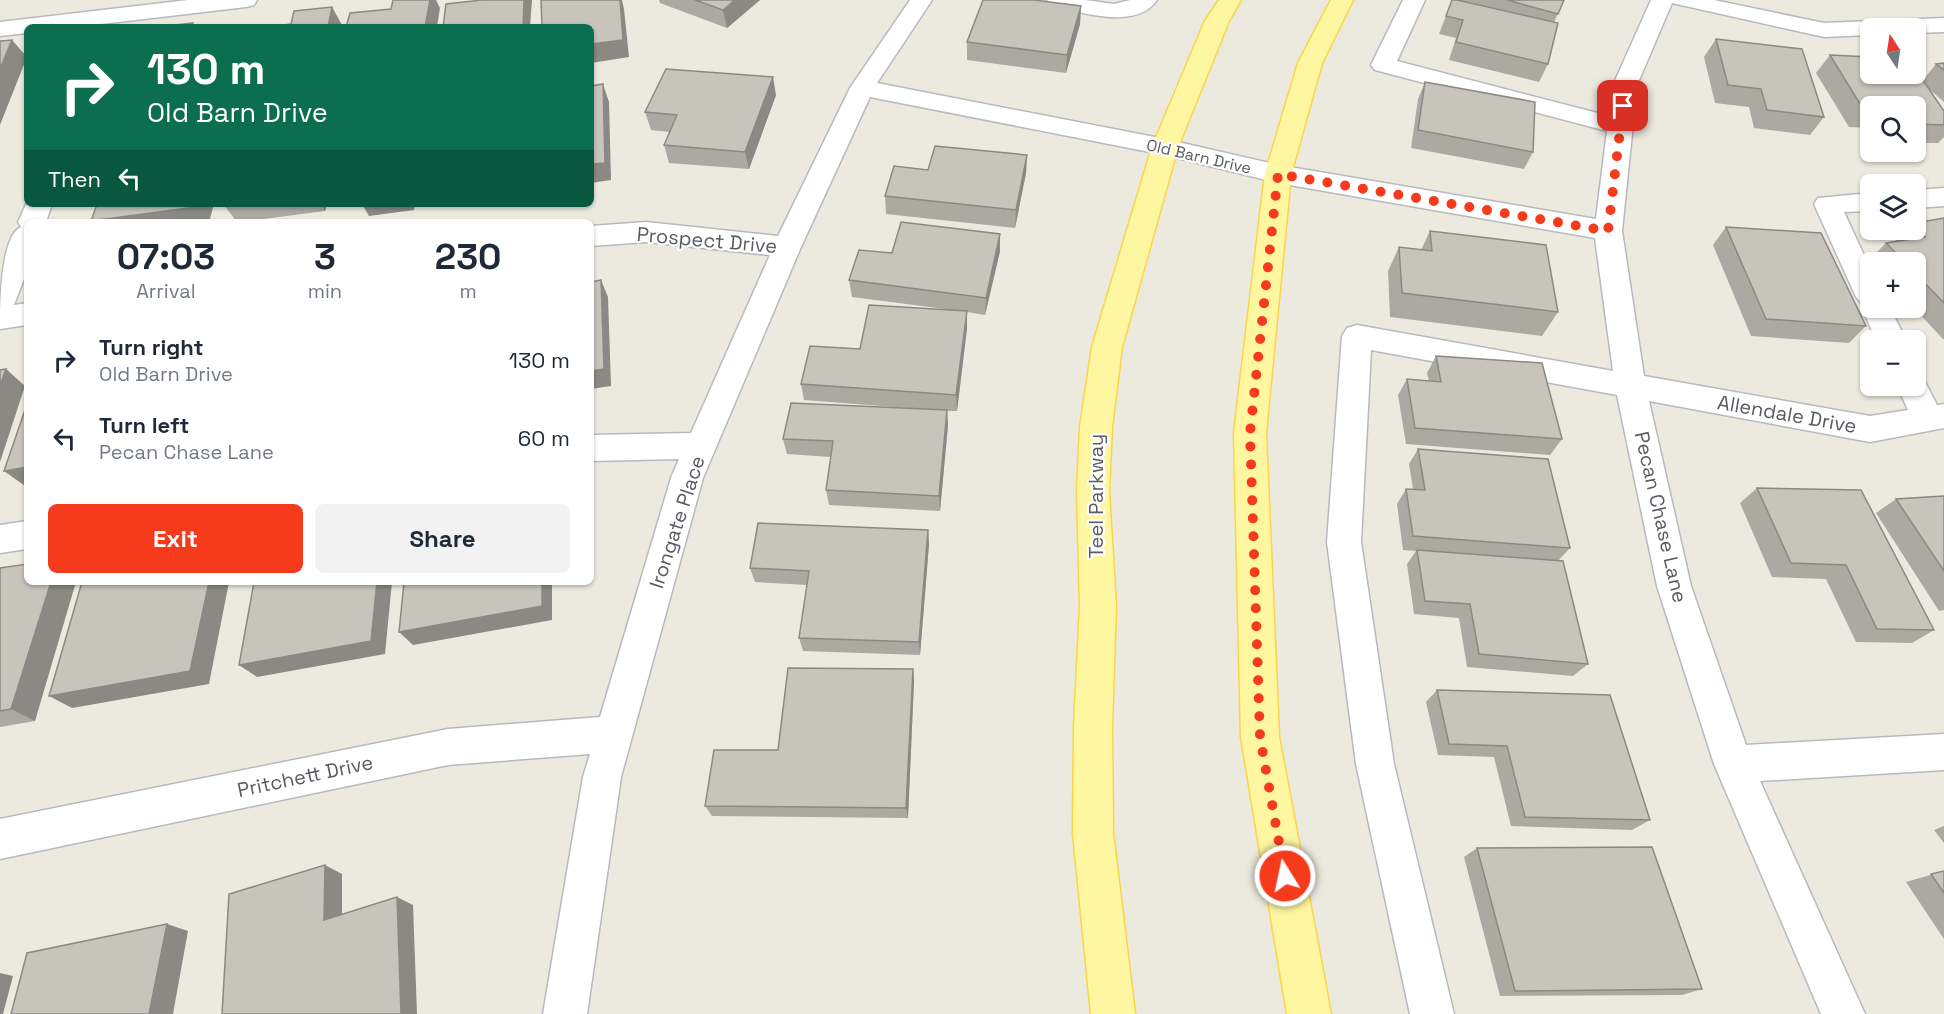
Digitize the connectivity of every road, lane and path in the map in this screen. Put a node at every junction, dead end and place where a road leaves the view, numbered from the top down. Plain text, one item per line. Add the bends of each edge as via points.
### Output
1 (246, 0) edge
2 (921, 0) edge
3 (1058, 0) edge
4 (1146, 0) edge
5 (1230, 0) edge
6 (1342, 0) edge
7 (1414, 0) edge
8 (1662, 0) edge
9 (1681, 0) edge
10 (113, 21) edge
11 (71, 24) edge
12 (1944, 25) edge
13 (24, 27) edge
14 (0, 29) edge
15 (862, 88) junction
16 (1621, 128) junction
17 (1165, 147) junction
18 (1278, 174) junction
19 (1944, 197) edge
20 (1926, 198) edge
21 (1860, 202) edge
22 (1608, 231) junction
23 (594, 236) edge
24 (24, 243) edge
25 (787, 247) junction
26 (1860, 275) edge
27 (0, 304) edge
28 (24, 314) edge
29 (0, 318) edge
30 (1630, 386) junction
31 (1920, 396) edge
32 (1936, 417) edge
33 (701, 446) junction
34 (594, 448) edge
35 (24, 535) edge
36 (0, 539) edge
37 (614, 734) junction
38 (1944, 752) edge
39 (1733, 764) junction
40 (0, 839) edge
41 (565, 1014) edge
42 (1113, 1014) edge
43 (1309, 1014) edge
44 (1431, 1014) edge
45 (1843, 1014) edge

1 - 10 street
2 - 15 street, Irongate Place
3 - 4 street via 1109,11 1134,9
5 - 17 main road, Teel Parkway via 1217,21
6 - 18 main road via 1310,63
7 - 16 street via 1383,65
8 - 16 street, Pecan Chase Lane via 1625,85
9 - 12 street via 1824,30
10 - 11 street
13 - 14 street
15 - 17 street, Old Barn Drive
15 - 25 street, Irongate Place
16 - 22 street, Pecan Chase Lane
17 - 18 street, Old Barn Drive
17 - 42 main road, Teel Parkway via 1107,347 1096,427 1094,833
18 - 22 street, Old Barn Drive
18 - 43 main road via 1250,433 1260,737
19 - 20 street
21 - 26 street via 1827,204
22 - 30 street, Pecan Chase Lane
23 - 25 street, Prospect Drive via 646,232
24 - 27 street
25 - 33 street, Irongate Place
28 - 29 street
30 - 32 street, Allendale Drive via 1870,429
30 - 39 street, Pecan Chase Lane via 1674,586
30 - 44 street, Allendale Drive via 1357,336 1344,542 1375,764
31 - 32 street
33 - 34 street
33 - 37 street, Irongate Place via 687,478
35 - 36 street
37 - 40 street, Pritchett Drive via 448,747
37 - 41 street, Irongate Place via 602,777
38 - 39 street
39 - 45 street, Pecan Chase Lane

